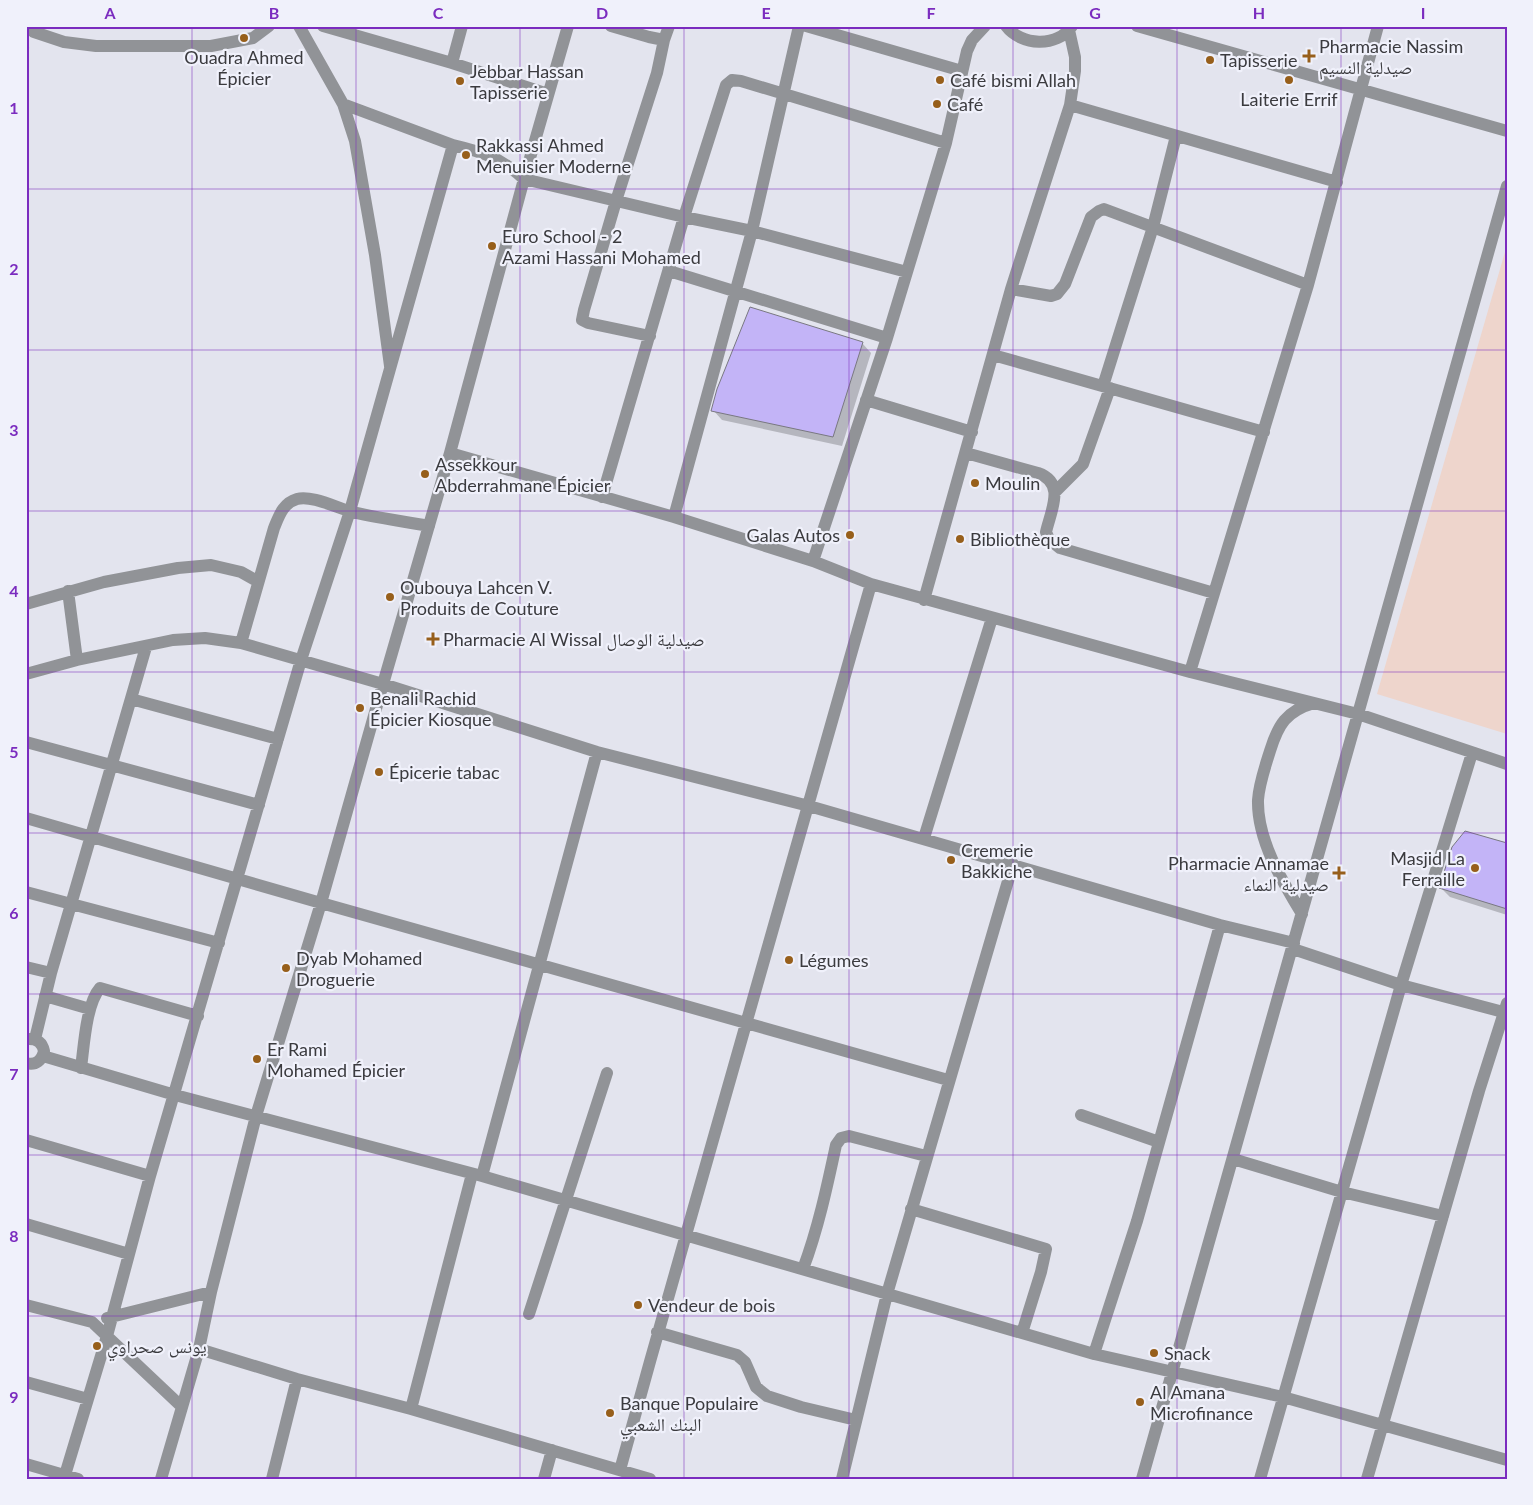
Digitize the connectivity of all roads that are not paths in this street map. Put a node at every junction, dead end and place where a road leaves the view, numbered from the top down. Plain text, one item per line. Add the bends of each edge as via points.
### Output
1 (36, 26) edge
2 (269, 26) edge
3 (299, 26) edge
4 (323, 26) edge
5 (462, 26) edge
6 (568, 26) edge
7 (611, 26) edge
8 (669, 26) edge
9 (799, 26) edge
10 (806, 26) edge
11 (985, 26) edge
12 (1006, 26) edge
13 (1137, 26) edge
14 (1378, 26) edge
15 (1071, 28) edge
16 (664, 40) junction
17 (452, 63) junction
18 (962, 71) junction
19 (1361, 90) junction
20 (548, 94) junction
21 (783, 94) junction
22 (343, 104) junction
23 (1070, 106) junction
24 (1507, 131) edge
25 (1176, 136) junction
26 (946, 143) junction
27 (453, 145) junction
28 (524, 179) junction
29 (1337, 182) junction
30 (1507, 186) edge
31 (616, 201) junction
32 (684, 218) junction
33 (1502, 224) edge
34 (1152, 228) junction
35 (752, 231) junction
36 (669, 271) junction
37 (907, 272) junction
38 (1308, 285) junction
39 (1011, 289) junction
40 (736, 293) junction
41 (650, 336) junction
42 (887, 338) junction
43 (993, 355) junction
44 (390, 371) junction
45 (1106, 387) junction
46 (866, 400) junction
47 (972, 432) junction
48 (1264, 432) junction
49 (450, 453) junction
50 (966, 453) junction
51 (1055, 492) junction
52 (602, 497) junction
53 (350, 511) junction
54 (674, 517) junction
55 (429, 526) junction
56 (813, 561) junction
57 (257, 581) junction
58 (871, 584) junction
59 (68, 591) junction
60 (1214, 593) junction
61 (924, 600) junction
62 (26, 604) edge
63 (992, 618) junction
64 (241, 643) junction
65 (146, 647) junction
66 (77, 660) junction
67 (301, 660) junction
68 (1190, 672) junction
69 (26, 674) edge
70 (383, 684) junction
71 (131, 699) junction
72 (1314, 703) junction
73 (1358, 714) junction
74 (278, 739) junction
75 (26, 742) edge
76 (598, 752) junction
77 (1472, 753) junction
78 (111, 764) junction
79 (1507, 764) edge
80 (259, 805) junction
81 (810, 806) junction
82 (26, 818) edge
83 (90, 836) junction
84 (924, 838) junction
85 (1014, 864) junction
86 (238, 878) junction
87 (26, 892) edge
88 (321, 903) junction
89 (72, 904) junction
90 (1302, 914) junction
91 (1220, 924) junction
92 (219, 943) junction
93 (1293, 946) junction
94 (540, 964) junction
95 (26, 967) edge
96 (51, 973) junction
97 (1401, 985) junction
98 (45, 996) junction
99 (90, 1009) junction
100 (1506, 1010) edge
101 (198, 1016) junction
102 (747, 1024) junction
103 (30, 1040) edge
104 (43, 1056) junction
105 (26, 1063) edge
106 (80, 1068) junction
107 (607, 1073) dead end
108 (948, 1080) junction
109 (175, 1095) junction
110 (1081, 1115) dead end
111 (256, 1116) junction
112 (26, 1140) edge
113 (1159, 1142) junction
114 (926, 1156) junction
115 (1233, 1159) junction
116 (477, 1175) junction
117 (150, 1176) junction
118 (1342, 1192) junction
119 (566, 1201) junction
120 (911, 1209) junction
121 (1443, 1216) junction
122 (26, 1224) edge
123 (684, 1235) junction
124 (128, 1254) junction
125 (803, 1269) junction
126 (211, 1292) junction
127 (886, 1294) junction
128 (26, 1305) edge
129 (529, 1314) dead end
130 (112, 1316) junction
131 (92, 1322) junction
132 (657, 1332) junction
133 (1022, 1333) junction
134 (107, 1336) junction
135 (199, 1348) junction
136 (1094, 1354) junction
137 (1172, 1371) junction
138 (297, 1379) junction
139 (26, 1382) edge
140 (1283, 1397) junction
141 (88, 1399) junction
142 (182, 1407) junction
143 (411, 1409) junction
144 (856, 1420) junction
145 (1382, 1424) junction
146 (552, 1450) junction
147 (1507, 1460) edge
148 (26, 1464) edge
149 (620, 1470) junction
150 (64, 1475) junction
151 (78, 1479) edge
152 (161, 1479) edge
153 (272, 1479) edge
154 (544, 1479) edge
155 (650, 1479) edge
156 (842, 1479) edge
157 (1142, 1479) edge
158 (1260, 1479) edge
159 (1367, 1479) edge

1 - 2 street via 34,32 64,42 126,47 211,46 253,38
3 - 22 street
4 - 17 street
5 - 17 street
6 - 20 street
7 - 16 street
8 - 16 street
9 - 21 street
10 - 18 street
11 - 18 street via 972,40
12 - 15 street via 1021,39 1038,42 1055,40
13 - 19 street
14 - 19 street
15 - 23 street via 1075,71
16 - 31 street via 657,73
17 - 20 street
18 - 26 street
19 - 24 street
19 - 29 street
20 - 28 street
21 - 26 street
21 - 32 street via 735,80 726,85
21 - 35 street
22 - 27 street
22 - 44 street via 355,141 364,188
23 - 25 street
23 - 39 street
25 - 29 street
25 - 34 street
26 - 37 street
27 - 28 street via 490,155
27 - 44 street
28 - 31 street
28 - 49 street
29 - 38 street
30 - 33 street
31 - 32 street
31 - 41 street via 582,320
32 - 35 street
32 - 36 street
33 - 73 street
34 - 38 street
34 - 39 street via 1099,210 1091,217 1060,290 1051,296
34 - 45 street
35 - 37 street
35 - 40 street
36 - 40 street
36 - 41 street
37 - 42 street
38 - 48 street
39 - 43 street
40 - 42 street
40 - 54 street
41 - 52 street
42 - 46 street
43 - 45 street
43 - 47 street
44 - 53 street
45 - 48 street
45 - 51 street via 1083,464
46 - 47 street
46 - 56 street
47 - 50 street
48 - 60 street
49 - 52 street
49 - 55 street
50 - 51 street via 1046,476 1052,481
50 - 61 street
51 - 60 street via 1046,532 1060,548
52 - 54 street
53 - 55 street
53 - 57 street via 299,498 289,502 274,528
53 - 67 street
54 - 56 street
55 - 70 street
56 - 58 street
57 - 59 street via 241,572 211,565 178,568
57 - 64 street
58 - 61 street
58 - 81 street
59 - 62 street
59 - 66 street
60 - 68 street
61 - 63 street
63 - 68 street
63 - 84 street
64 - 65 street via 205,638 173,640
64 - 67 street
65 - 66 street
65 - 71 street
66 - 69 street
67 - 70 street
67 - 74 street
68 - 72 street
70 - 76 street
70 - 88 street
71 - 74 street
71 - 78 street
72 - 73 street
72 - 90 street via 1293,711 1280,726 1258,798 1262,827 1275,867
73 - 77 street
73 - 90 street
74 - 80 street
75 - 78 street
76 - 81 street
76 - 94 street
77 - 79 street
77 - 97 street
78 - 80 street
78 - 83 street
80 - 86 street
81 - 84 street
81 - 102 street
82 - 83 street
83 - 86 street
83 - 89 street
84 - 85 street
85 - 91 street
85 - 108 street
86 - 88 street
86 - 92 street
87 - 89 street
88 - 94 street
88 - 111 street
89 - 92 street
89 - 96 street
90 - 93 street
91 - 93 street
91 - 113 street
92 - 101 street
93 - 97 street
93 - 115 street
94 - 102 street
94 - 116 street
95 - 96 street
96 - 98 street
97 - 100 street
97 - 118 street
98 - 99 street
98 - 103 street
99 - 101 street via 100,988
99 - 106 street
100 - 121 street
101 - 109 street
102 - 108 street
102 - 123 street
103 - 104 street via 42,1046
104 - 105 street via 35,1064
104 - 106 street
106 - 109 street
107 - 119 street
108 - 114 street
109 - 111 street
109 - 117 street
110 - 113 street
111 - 116 street
111 - 126 street
112 - 117 street
113 - 136 street
114 - 120 street
114 - 125 street via 849,1136 841,1138 836,1145
115 - 118 street
115 - 137 street
116 - 119 street
116 - 143 street
117 - 124 street
118 - 121 street
118 - 140 street
119 - 123 street
119 - 129 street
120 - 127 street
120 - 133 street via 1046,1249
121 - 145 street
122 - 124 street
123 - 125 street
123 - 132 street
124 - 130 street
125 - 127 street
126 - 130 street
126 - 135 street
127 - 133 street
127 - 144 street
128 - 131 street
130 - 131 street
130 - 134 street
131 - 134 street
132 - 144 street via 737,1355 745,1362 756,1387 766,1396 801,1408
132 - 149 street
133 - 136 street
134 - 141 street
134 - 142 street
135 - 138 street
135 - 142 street
136 - 137 street
137 - 140 street
137 - 157 street
138 - 143 street
138 - 153 street
139 - 141 street
140 - 145 street
140 - 158 street
141 - 150 street
142 - 152 street
143 - 146 street
144 - 156 street
145 - 147 street
145 - 159 street
146 - 149 street
146 - 154 street
148 - 150 street
149 - 155 street
150 - 151 street

